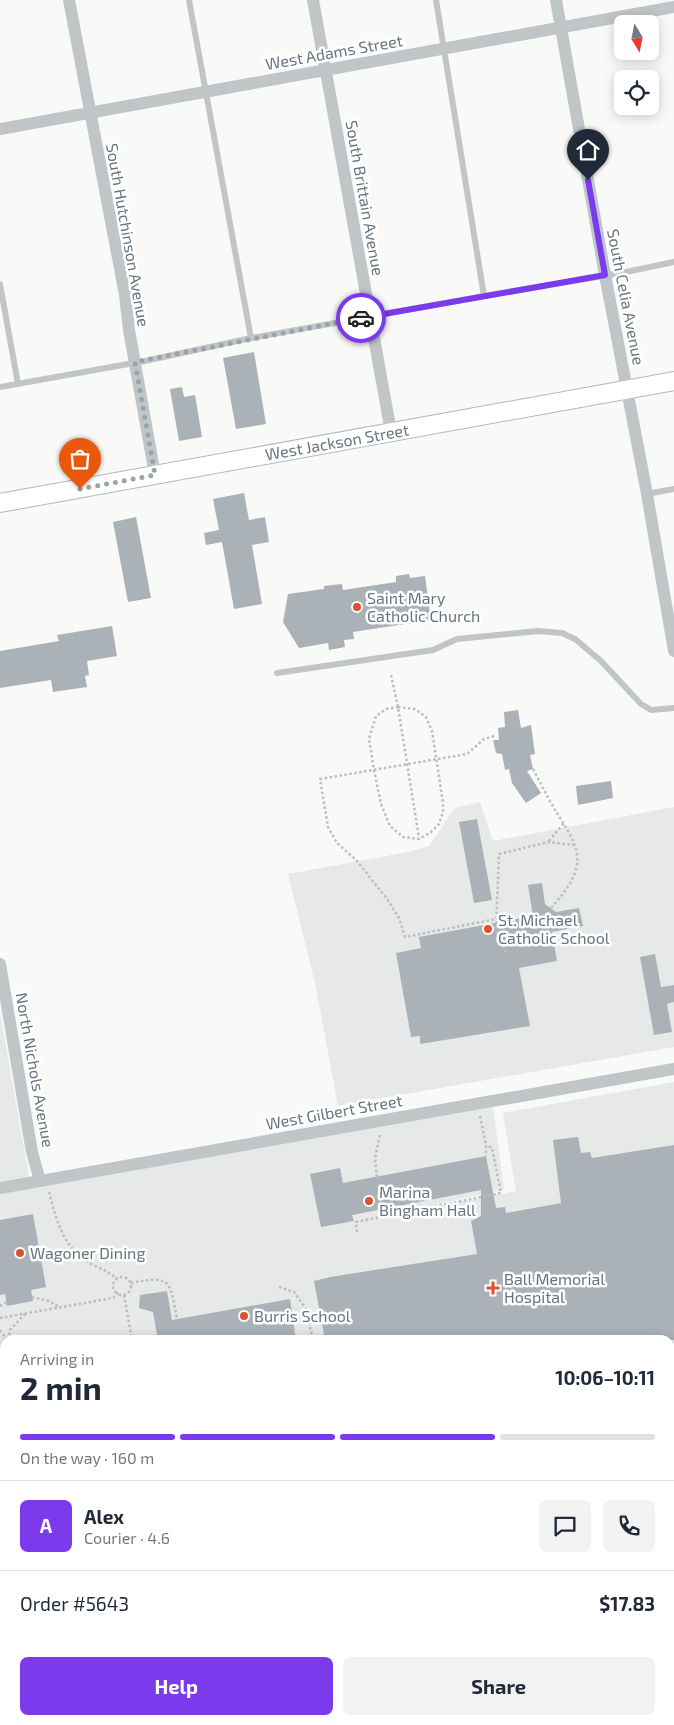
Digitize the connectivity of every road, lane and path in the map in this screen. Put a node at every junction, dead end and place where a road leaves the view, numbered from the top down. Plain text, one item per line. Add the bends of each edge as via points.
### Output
1 (69, 0) edge
2 (189, 0) edge
3 (313, 0) edge
4 (436, 0) edge
5 (556, 0) edge
6 (674, 7) edge
7 (561, 27) junction
8 (444, 48) junction
9 (325, 70) junction
10 (205, 92) junction
11 (89, 113) junction
12 (0, 129) edge
13 (674, 262) edge
14 (605, 275) junction
15 (0, 284) edge
16 (484, 296) junction
17 (370, 317) junction
18 (252, 338) junction
19 (135, 362) junction
20 (674, 381) edge
21 (18, 384) junction
22 (0, 387) edge
23 (627, 389) junction
24 (391, 432) junction
25 (155, 475) junction
26 (674, 488) edge
27 (647, 494) junction
28 (0, 503) edge
29 (670, 599) edge
30 (674, 651) edge
31 (277, 673) dead end
32 (390, 675) dead end
33 (398, 707) junction
34 (674, 708) edge
35 (494, 736) dead end
36 (436, 759) junction
37 (406, 764) junction
38 (374, 770) junction
39 (533, 770) dead end
40 (564, 823) junction
41 (420, 839) junction
42 (548, 842) junction
43 (574, 845) junction
44 (551, 908) dead end
45 (496, 919) junction
46 (506, 952) dead end
47 (0, 964) edge
48 (674, 1069) edge
49 (480, 1115) dead end
50 (380, 1132) dead end
51 (486, 1145) junction
52 (486, 1156) dead end
53 (377, 1177) dead end
54 (40, 1181) junction
55 (0, 1188) edge
56 (357, 1232) dead end
57 (117, 1279) junction
58 (131, 1283) junction
59 (278, 1287) dead end
60 (118, 1293) junction
61 (124, 1294) junction
62 (32, 1297) dead end
63 (6, 1302) dead end
64 (0, 1306) edge
65 (60, 1308) junction
66 (26, 1314) junction
67 (0, 1318) edge
68 (177, 1319) dead end
69 (8, 1335) edge
70 (131, 1335) edge
71 (312, 1335) edge

1 - 11 street, South Hutchinson Avenue
2 - 10 lane
3 - 9 street, South Brittain Avenue
4 - 8 lane
5 - 7 street, South Celia Avenue
6 - 7 street, West Adams Street
7 - 8 street, West Adams Street
7 - 14 street, South Celia Avenue
8 - 9 street, West Adams Street
8 - 16 lane
9 - 10 street, West Adams Street
9 - 17 street, South Brittain Avenue
10 - 11 street, West Adams Street
10 - 18 lane
11 - 12 street, West Adams Street
11 - 19 street, South Hutchinson Avenue
13 - 14 lane
14 - 16 lane
14 - 23 street, South Celia Avenue
15 - 21 lane
16 - 17 lane
17 - 18 lane
17 - 24 street, South Brittain Avenue
18 - 19 lane
19 - 21 lane
19 - 25 street, South Hutchinson Avenue
20 - 23 main road, West Jackson Street
21 - 22 lane
23 - 24 main road, West Jackson Street
23 - 27 street, South Celia Avenue
24 - 25 main road, West Jackson Street
25 - 28 main road, West Jackson Street
26 - 27 lane
27 - 29 street, South Celia Avenue
29 - 30 street, South Celia Avenue
31 - 34 lane via 433,650 457,639 538,631 562,633 575,639 601,661 641,704 650,710
32 - 33 path
33 - 36 path via 415,709 426,718 432,731
33 - 37 path
33 - 38 path via 376,716 369,740
35 - 36 path via 484,739 467,754
36 - 37 path
36 - 41 path via 443,812 439,824
37 - 38 path
37 - 41 path
38 - 41 path via 381,804 390,826 404,837
38 - 45 path via 320,779 328,826 337,843 358,861 387,899 399,918 405,937
39 - 40 path
40 - 42 path
40 - 43 path
42 - 43 path
42 - 45 path via 499,854
43 - 44 path via 577,863 571,882
45 - 46 path via 496,929
47 - 54 street, North Nichols Avenue via 32,1152
48 - 54 street, West Gilbert Street
49 - 51 path
50 - 53 path via 375,1159
51 - 52 path
51 - 56 path via 492,1148 501,1193 356,1222
54 - 55 street, West Gilbert Street
54 - 57 path via 50,1193 60,1229 71,1247 84,1260
57 - 58 path via 125,1277
57 - 60 path via 114,1286
58 - 61 path via 129,1291
58 - 68 path via 166,1282 171,1287
59 - 71 path via 294,1292 306,1309
60 - 61 path
60 - 65 path via 112,1298
61 - 70 path
62 - 65 path via 50,1301
63 - 64 path
65 - 66 path
66 - 67 path
66 - 69 path

